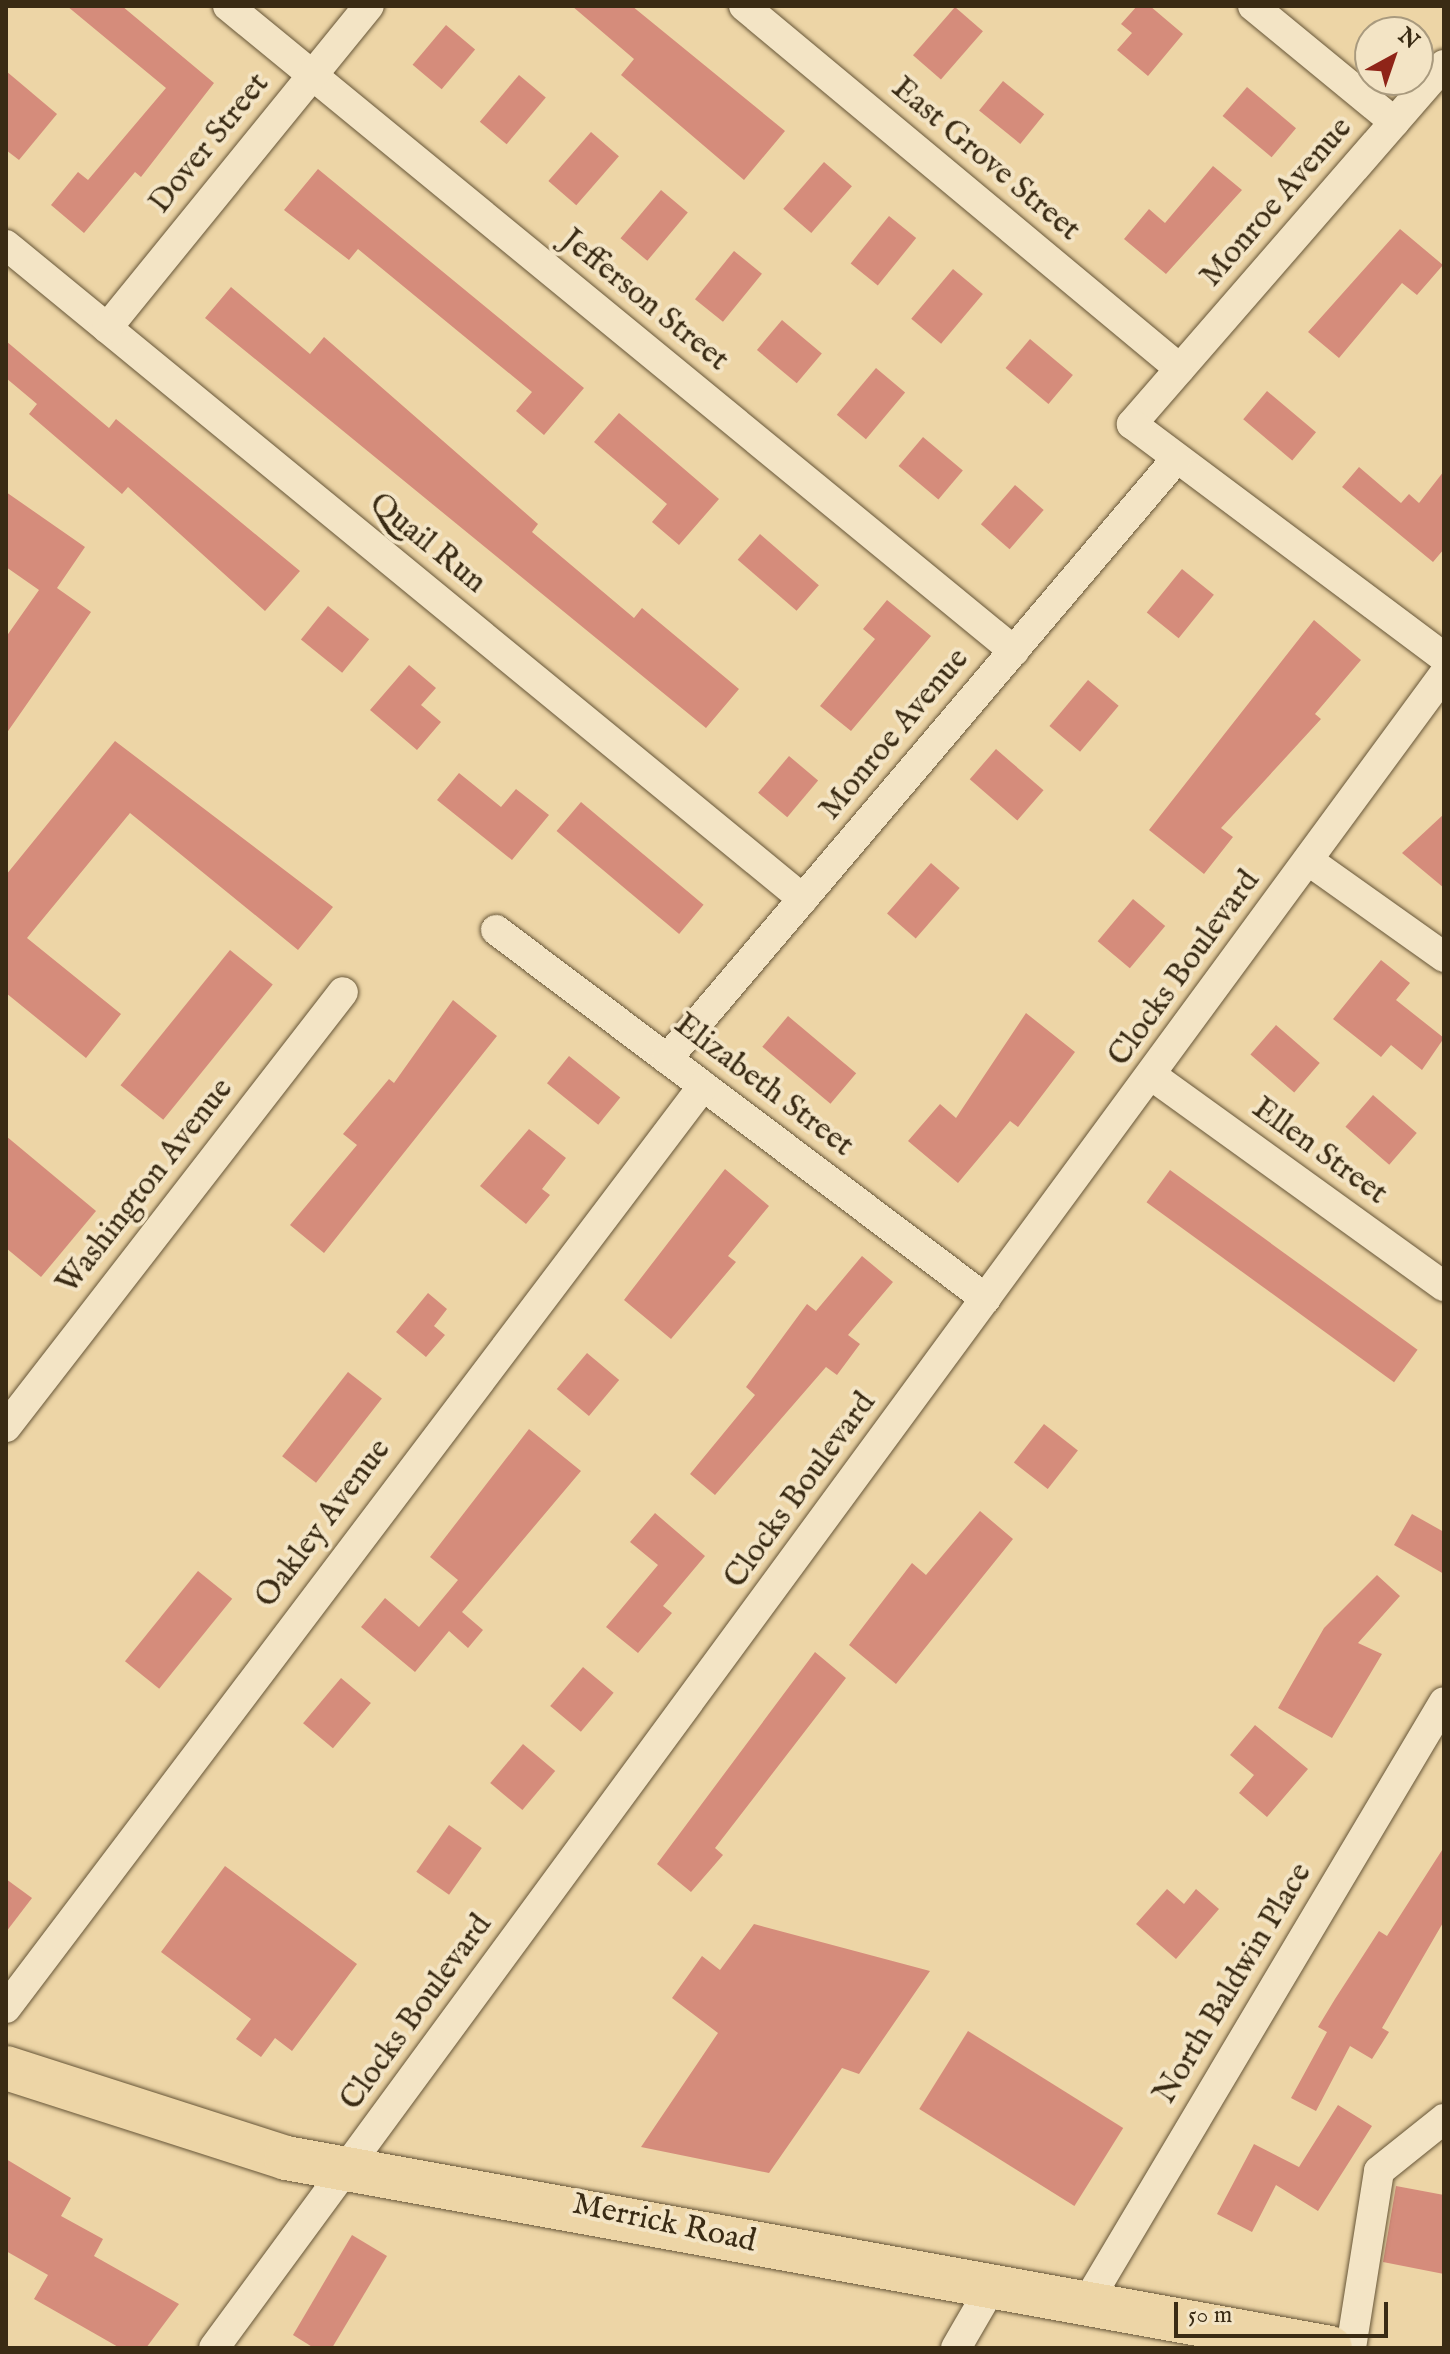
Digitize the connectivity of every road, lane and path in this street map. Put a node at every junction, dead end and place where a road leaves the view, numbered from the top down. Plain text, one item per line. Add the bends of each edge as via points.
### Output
1 (228, 6) edge
2 (369, 6) edge
3 (744, 6) edge
4 (1253, 6) edge
5 (1444, 65) edge
6 (312, 75) junction
7 (1394, 122) junction
8 (6, 245) edge
9 (107, 328) junction
10 (1180, 369) junction
11 (1177, 458) junction
12 (1014, 651) junction
13 (1444, 657) edge
14 (1444, 674) edge
15 (1309, 861) junction
16 (803, 899) junction
17 (496, 930) dead end
18 (1444, 957) edge
19 (343, 992) dead end
20 (667, 1059) junction
21 (1151, 1075) junction
22 (703, 1086) junction
23 (1444, 1286) edge
24 (986, 1299) junction
25 (6, 1427) edge
26 (1444, 1702) edge
27 (6, 2008) edge
28 (6, 2068) edge
29 (1444, 2119) edge
30 (347, 2168) junction
31 (992, 2286) junction
32 (1086, 2304) junction
33 (214, 2348) edge
34 (956, 2348) edge
35 (1330, 2348) edge
36 (1351, 2348) edge

1 - 6 street, Jefferson Street
2 - 6 street, Dover Street
3 - 10 street, East Grove Street
4 - 7 street
5 - 7 street, Monroe Avenue
6 - 9 street, Dover Street
6 - 12 street, Jefferson Street
7 - 10 street, Monroe Avenue
8 - 9 street, Quail Run
9 - 16 street, Quail Run
10 - 11 street, Monroe Avenue via 1132,424
11 - 12 street, Monroe Avenue
11 - 13 street
12 - 16 street, Monroe Avenue
14 - 15 street, Clocks Boulevard
15 - 18 street
15 - 21 street, Clocks Boulevard
16 - 20 street, Monroe Avenue
17 - 20 street, Elizabeth Street
19 - 25 street, Washington Avenue
20 - 22 street, Elizabeth Street
21 - 23 street, Ellen Street
21 - 24 street, Clocks Boulevard
22 - 24 street, Elizabeth Street
22 - 27 street, Oakley Avenue
24 - 30 street, Clocks Boulevard
26 - 32 street, North Baldwin Place
28 - 30 main road, Merrick Road via 157,2122
29 - 36 street via 1379,2171
30 - 31 main road, Merrick Road
30 - 33 street, Clocks Boulevard
31 - 32 main road, Merrick Road
31 - 34 street
32 - 35 main road, Merrick Road

